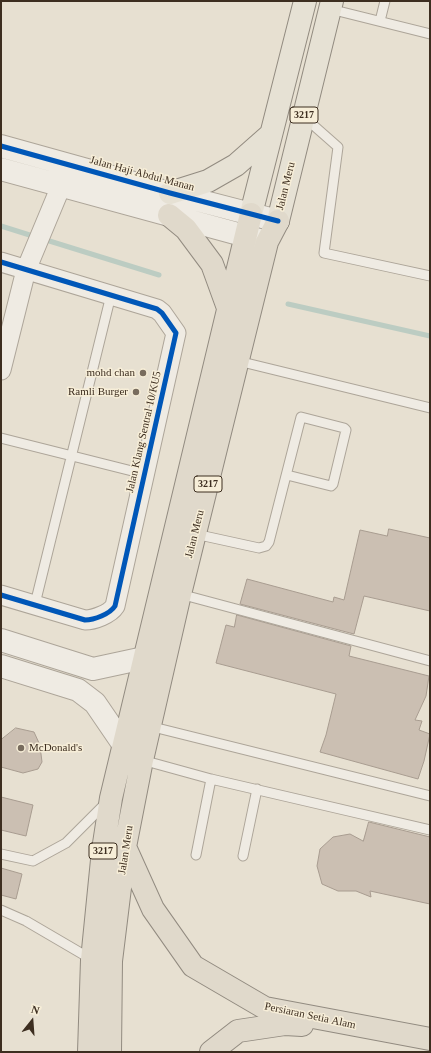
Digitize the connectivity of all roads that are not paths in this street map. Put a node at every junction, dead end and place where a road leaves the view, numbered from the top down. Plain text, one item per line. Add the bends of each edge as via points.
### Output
1 (305, 1) edge
2 (385, 1) edge
3 (331, 5) edge
4 (380, 21) junction
5 (430, 34) edge
6 (303, 116) junction
7 (270, 135) junction
8 (1, 146) edge
9 (1, 169) edge
10 (61, 186) junction
11 (170, 193) junction
12 (251, 214) junction
13 (169, 215) junction
14 (278, 221) junction
15 (245, 237) junction
16 (267, 242) junction
17 (1, 262) edge
18 (26, 270) junction
19 (430, 276) edge
20 (111, 295) junction
21 (228, 308) junction
22 (4, 345) edge
23 (238, 361) junction
24 (1, 370) edge
25 (430, 408) edge
26 (1, 438) edge
27 (71, 456) junction
28 (144, 474) junction
29 (286, 475) junction
30 (195, 534) junction
31 (1, 594) edge
32 (180, 594) junction
33 (35, 604) junction
34 (1, 640) edge
35 (144, 658) junction
36 (430, 661) edge
37 (1, 666) edge
38 (149, 726) junction
39 (123, 744) junction
40 (142, 760) junction
41 (211, 778) junction
42 (257, 789) junction
43 (430, 796) edge
44 (111, 798) junction
45 (430, 830) edge
46 (125, 847) junction
47 (1, 854) edge
48 (196, 854) dead end
49 (243, 856) dead end
50 (1, 910) edge
51 (92, 960) junction
52 (389, 1032) junction
53 (430, 1039) edge
54 (88, 1052) edge
55 (110, 1052) edge
56 (211, 1052) edge

1 - 7 main road, Jalan Meru / 3217
2 - 4 lane
3 - 4 lane
3 - 6 main road, Jalan Meru / 3217
4 - 5 lane
6 - 14 main road, Jalan Meru / 3217
6 - 19 lane via 338,147 324,253
7 - 11 main road via 236,165 208,181
7 - 12 main road, Jalan Meru / 3217
8 - 11 street, Jalan Haji Abdul Manan
9 - 10 street
10 - 13 street
10 - 18 street
11 - 12 street, Jalan Haji Abdul Manan
12 - 14 street, Jalan Haji Abdul Manan
12 - 15 highway, Jalan Meru / 3217
13 - 15 street
13 - 21 highway via 186,229 212,264
14 - 16 highway, Jalan Meru / 3217
15 - 16 street
15 - 21 highway, Jalan Meru / 3217
16 - 23 highway, Jalan Meru / 3217
17 - 18 street, Jalan Klang Sentral 10/KU5
18 - 20 street, Jalan Klang Sentral 10/KU5
18 - 22 street
20 - 27 lane
20 - 28 street, Jalan Klang Sentral 10/KU5 via 157,309 176,333
21 - 35 highway, Jalan Meru / 3217
22 - 24 street
23 - 25 lane
23 - 30 highway, Jalan Meru / 3217
26 - 27 lane
27 - 28 lane
27 - 33 lane
28 - 33 street, Jalan Klang Sentral 10/KU5 via 113,609 91,620 85,620
29 - 29 lane via 301,417 346,430 331,486
29 - 30 lane via 266,546 259,548
30 - 32 highway, Jalan Meru / 3217
31 - 33 street, Jalan Klang Sentral 10/KU5
32 - 36 lane
32 - 38 highway, Jalan Meru / 3217
34 - 35 street via 93,669
35 - 39 highway, Jalan Meru / 3217
37 - 39 street via 78,690 95,703
38 - 40 highway, Jalan Meru / 3217
38 - 43 lane
39 - 44 highway, Jalan Meru / 3217
40 - 41 lane
40 - 46 highway, Jalan Meru / 3217
41 - 42 lane
41 - 48 lane
42 - 45 lane
42 - 49 lane
44 - 47 lane via 66,843 33,861
44 - 51 highway, Jalan Meru / 3217
46 - 52 highway, Persiaran Setia Alam via 153,909 193,966 265,1008
46 - 55 highway, Jalan Meru / 3217 via 111,961
50 - 51 lane via 26,921
51 - 54 highway, Jalan Meru / 3217
52 - 53 highway, Persiaran Setia Alam
52 - 56 highway via 285,1024 238,1031

